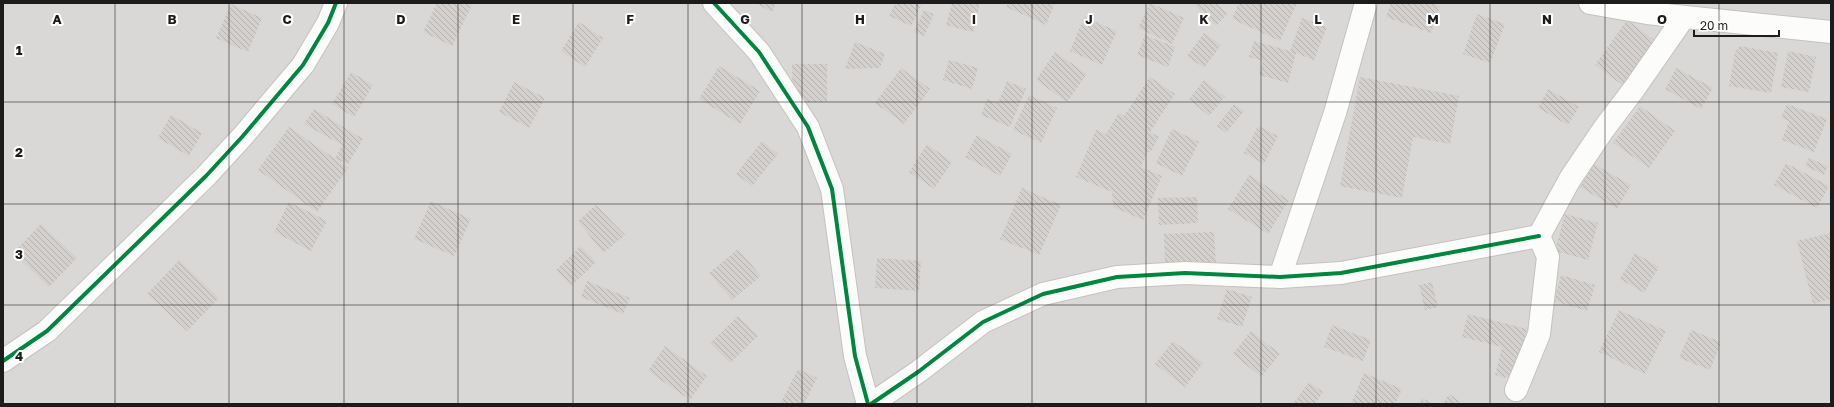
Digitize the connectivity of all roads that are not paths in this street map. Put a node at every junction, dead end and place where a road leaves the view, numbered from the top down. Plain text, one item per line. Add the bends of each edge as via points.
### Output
1 (336, 3) edge
2 (714, 3) edge
3 (1366, 3) edge
4 (1590, 3) edge
5 (1649, 8) edge
6 (1684, 17) junction
7 (1831, 32) edge
8 (1539, 236) junction
9 (1280, 277) junction
10 (3, 361) edge
11 (1516, 390) dead end
12 (869, 404) edge

1 - 10 street via 328,23 303,65 237,143 46,330
2 - 12 street via 760,52 808,127 832,190 855,356
3 - 9 street via 1335,113
4 - 5 street
5 - 6 street
6 - 7 street
6 - 8 street via 1570,179
8 - 9 street via 1341,273
8 - 11 street via 1548,257 1539,334
9 - 12 street via 1185,273 1117,277 1043,294 983,322 918,372

